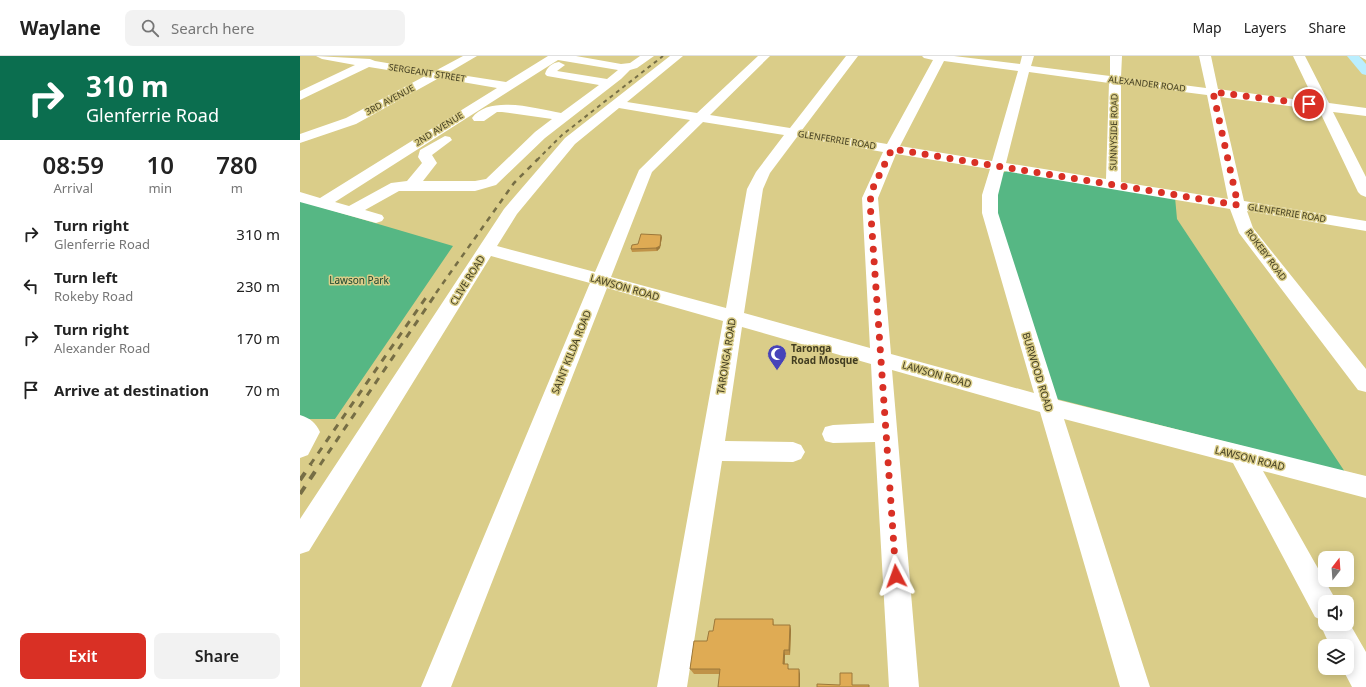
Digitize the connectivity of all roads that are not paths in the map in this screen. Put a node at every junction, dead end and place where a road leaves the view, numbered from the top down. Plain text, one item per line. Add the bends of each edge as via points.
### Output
1 (322, 56) edge
2 (383, 56) edge
3 (471, 56) edge
4 (648, 56) edge
5 (677, 56) edge
6 (764, 56) edge
7 (852, 56) edge
8 (936, 56) edge
9 (1116, 56) edge
10 (1205, 56) edge
11 (1299, 56) edge
12 (1353, 56) edge
13 (557, 59) edge
14 (1027, 62) edge
15 (368, 63) junction
16 (625, 67) junction
17 (1366, 71) edge
18 (436, 74) junction
19 (1116, 80) junction
20 (609, 83) junction
21 (508, 86) junction
22 (1213, 92) junction
23 (300, 96) edge
24 (616, 104) junction
25 (1324, 106) junction
26 (1366, 112) edge
27 (563, 117) junction
28 (479, 118) dead end
29 (702, 118) junction
30 (793, 132) junction
31 (310, 137) edge
32 (444, 140) dead end
33 (300, 148) edge
34 (892, 149) junction
35 (998, 166) junction
36 (412, 185) junction
37 (1113, 185) junction
38 (1366, 192) edge
39 (300, 197) edge
40 (322, 203) junction
41 (1238, 205) junction
42 (351, 211) junction
43 (376, 218) dead end
44 (1366, 226) edge
45 (486, 250) junction
46 (601, 280) junction
47 (732, 317) junction
48 (880, 358) junction
49 (1366, 384) edge
50 (1048, 406) junction
51 (886, 432) junction
52 (833, 434) dead end
53 (710, 451) junction
54 (793, 452) dead end
55 (1242, 455) junction
56 (1366, 487) edge
57 (300, 542) edge
58 (1318, 595) edge
59 (1354, 660) edge
60 (1366, 682) edge
61 (436, 687) edge
62 (672, 687) edge
63 (904, 687) edge
64 (1135, 687) edge

1 - 15 street, SERGEANT STREET
2 - 15 street
3 - 18 street, 3RD AVENUE
4 - 16 street via 636,64
5 - 24 street, CLIVE ROAD
6 - 29 street, SAINT KILDA ROAD
7 - 30 street, TARONGA ROAD
8 - 14 street, ALEXANDER ROAD
8 - 34 street
9 - 19 street, SUNNYSIDE ROAD
10 - 22 street, ROKEBY ROAD
11 - 25 street
12 - 17 main road
13 - 16 street
13 - 20 street via 551,74
13 - 21 street, 2ND AVENUE
14 - 19 street, ALEXANDER ROAD
14 - 35 street, BURWOOD ROAD
15 - 18 street, SERGEANT STREET
15 - 23 street
16 - 20 street via 623,72
18 - 21 street, SERGEANT STREET
18 - 31 street, 3RD AVENUE via 351,121
19 - 22 street, ALEXANDER ROAD
19 - 37 street, SUNNYSIDE ROAD
20 - 27 street
21 - 40 street, 2ND AVENUE
22 - 25 street, ALEXANDER ROAD
22 - 41 street, ROKEBY ROAD
24 - 29 street, GLENFERRIE ROAD
24 - 45 street, CLIVE ROAD via 565,145 510,212
25 - 26 street, ALEXANDER ROAD
25 - 38 street
27 - 28 street via 502,108 494,109
27 - 36 street via 534,140 491,182 476,186
29 - 30 street, GLENFERRIE ROAD
29 - 46 street, SAINT KILDA ROAD via 644,174
30 - 34 street, GLENFERRIE ROAD
30 - 47 street, TARONGA ROAD via 756,185
31 - 33 street, 3RD AVENUE
32 - 36 street via 426,153 425,157 430,163
34 - 35 street, GLENFERRIE ROAD
34 - 48 street via 870,198
35 - 37 street, GLENFERRIE ROAD
35 - 50 street, BURWOOD ROAD via 989,199 990,213
36 - 42 street via 391,188
37 - 41 street, GLENFERRIE ROAD
39 - 40 street
40 - 42 street
41 - 44 street, GLENFERRIE ROAD
41 - 49 street, ROKEBY ROAD via 1245,229
42 - 43 street
45 - 46 street, LAWSON ROAD
45 - 57 street, CLIVE ROAD
46 - 47 street, LAWSON ROAD
46 - 61 street, SAINT KILDA ROAD
47 - 48 street, LAWSON ROAD
47 - 53 street, TARONGA ROAD
48 - 50 street, LAWSON ROAD
48 - 51 street
50 - 55 street, LAWSON ROAD
50 - 64 street, BURWOOD ROAD
51 - 52 street
51 - 63 street
53 - 54 street
53 - 62 street, TARONGA ROAD
55 - 56 street, LAWSON ROAD
55 - 58 street
59 - 60 street

